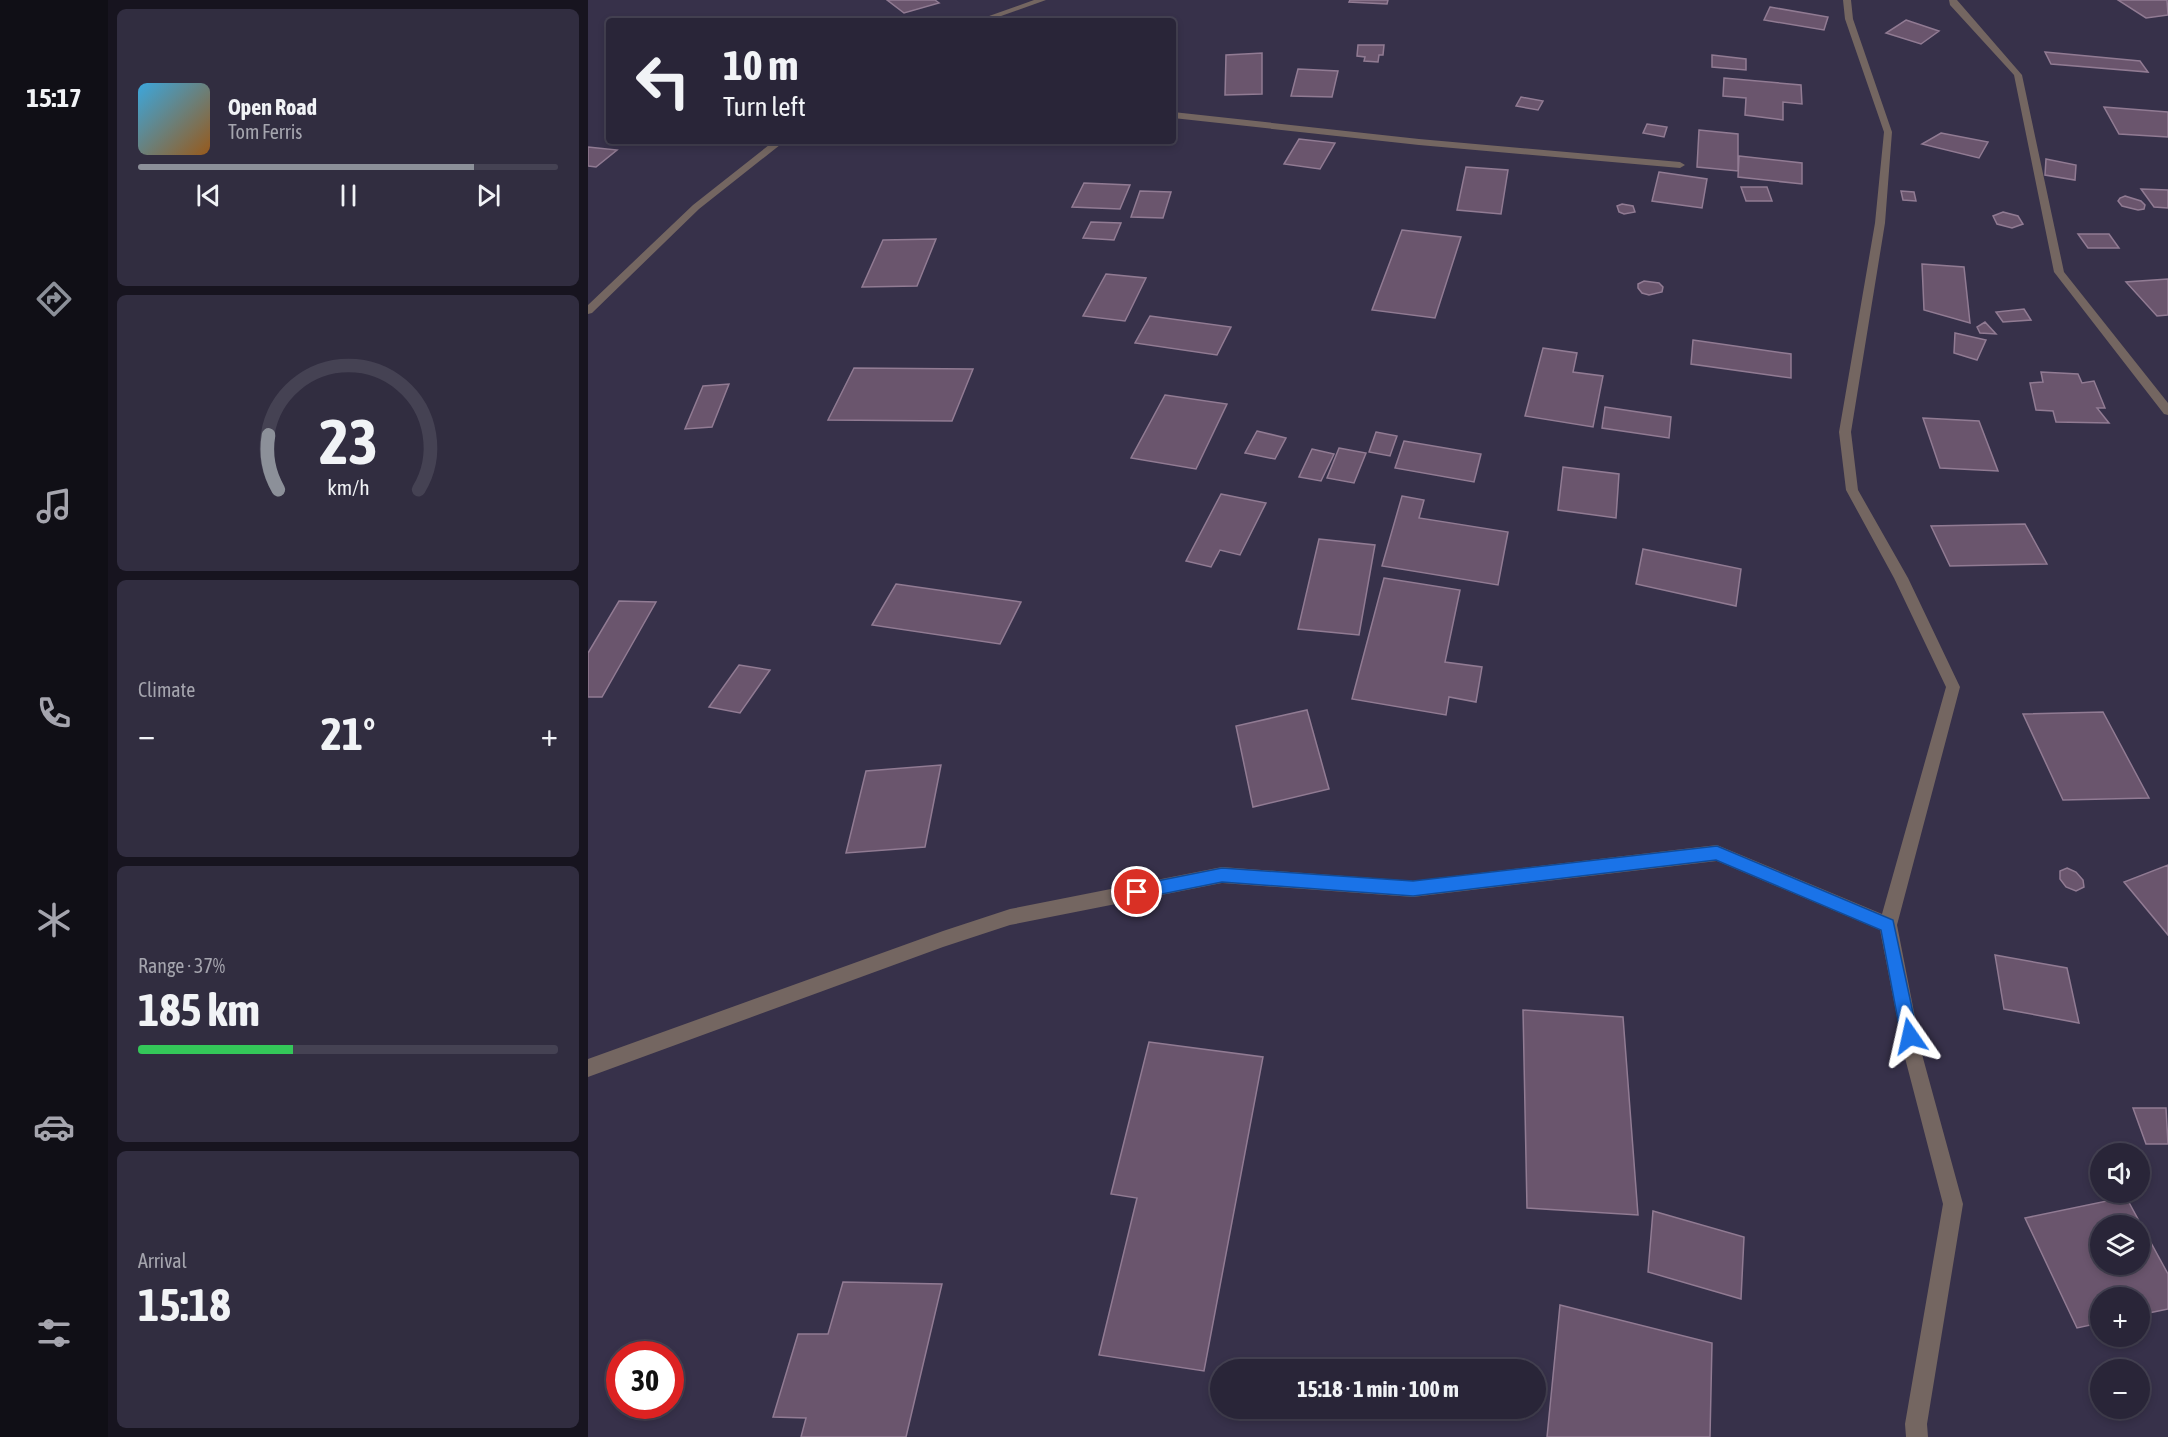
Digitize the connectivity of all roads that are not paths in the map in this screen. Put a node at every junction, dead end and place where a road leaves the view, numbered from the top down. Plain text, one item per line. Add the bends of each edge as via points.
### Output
1 (1042, 0) edge
2 (1847, 0) edge
3 (1953, 0) edge
4 (988, 18) edge
5 (1176, 115) edge
6 (776, 144) edge
7 (1680, 165) dead end
8 (588, 311) edge
9 (2168, 411) edge
10 (1888, 925) junction
11 (588, 1068) edge
12 (1917, 1437) edge

1 - 4 street
2 - 10 street via 1888,132 1880,223 1845,432 1852,490 1901,578 1953,687
3 - 9 street via 2018,75 2059,272
5 - 7 street
6 - 8 street via 696,207
10 - 11 street via 1717,853 1413,889 1222,875 1010,917
10 - 12 street via 1914,1058 1953,1204

